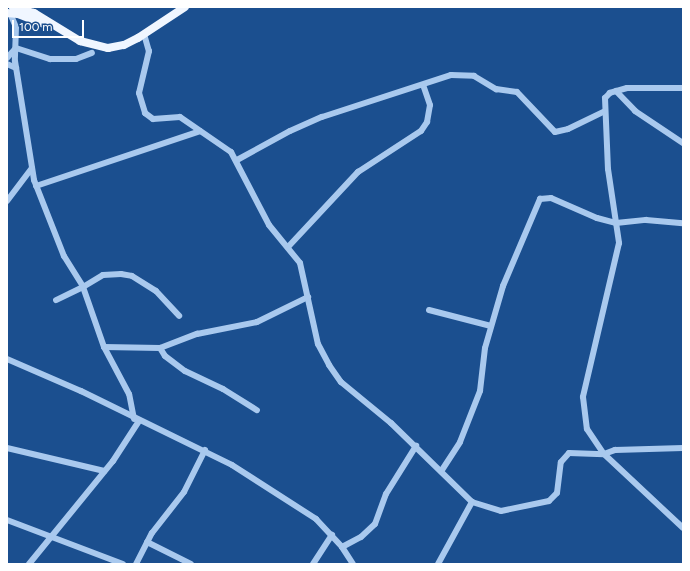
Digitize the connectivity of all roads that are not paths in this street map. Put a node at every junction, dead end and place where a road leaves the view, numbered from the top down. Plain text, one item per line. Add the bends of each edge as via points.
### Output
1 (185, 7) edge
2 (13, 10) edge
3 (144, 34) junction
4 (16, 48) junction
5 (92, 53) dead end
6 (7, 58) edge
7 (7, 64) edge
8 (16, 68) junction
9 (423, 85) junction
10 (683, 88) edge
11 (616, 91) junction
12 (605, 111) junction
13 (200, 131) junction
14 (683, 143) edge
15 (237, 160) junction
16 (32, 168) junction
17 (36, 186) junction
18 (7, 201) edge
19 (616, 223) junction
20 (683, 223) edge
21 (288, 246) junction
22 (83, 287) junction
23 (308, 297) junction
24 (56, 300) dead end
25 (429, 310) dead end
26 (179, 316) dead end
27 (491, 326) junction
28 (104, 347) junction
29 (160, 348) junction
30 (7, 359) edge
31 (257, 410) dead end
32 (137, 420) junction
33 (416, 446) junction
34 (7, 448) edge
35 (683, 448) edge
36 (205, 450) junction
37 (604, 454) junction
38 (442, 470) junction
39 (104, 471) junction
40 (472, 502) junction
41 (7, 520) edge
42 (683, 528) edge
43 (332, 535) junction
44 (54, 536) junction
45 (147, 542) junction
46 (342, 547) junction
47 (29, 564) edge
48 (123, 564) edge
49 (136, 564) edge
50 (191, 564) edge
51 (313, 564) edge
52 (353, 564) edge
53 (438, 564) edge

1 - 3 main road
2 - 3 main road via 102,47 124,45
2 - 4 street
3 - 13 street via 149,51 139,93 145,113 153,119 180,117
4 - 5 street via 50,59 76,59
4 - 6 street
4 - 8 street
7 - 8 street
8 - 16 street
9 - 12 street via 451,75 477,76 496,88 519,94 552,130 558,133
9 - 15 street via 322,116
9 - 21 street via 430,105 427,122 421,131 358,172
10 - 11 street via 632,88
11 - 12 street via 605,96
11 - 14 street via 635,111
12 - 19 street via 608,169
13 - 15 street via 226,148
13 - 17 street
15 - 21 street via 269,226
16 - 17 street
16 - 18 street
17 - 22 street via 64,256
19 - 20 street via 646,220
19 - 27 street via 597,218 551,198 540,199 508,272
19 - 37 street via 619,243 583,396 587,429
21 - 23 street via 300,263
22 - 24 street
22 - 26 street via 103,275 132,276 156,291
22 - 28 street
23 - 29 street via 262,320 197,334
23 - 33 street via 318,344 341,382
25 - 27 street
27 - 38 street via 485,348 480,391 460,442
28 - 29 street
28 - 32 street via 129,394
29 - 31 street via 164,356 185,371 223,389
30 - 32 street via 81,391
32 - 36 street
32 - 39 street
33 - 38 street
33 - 46 street via 386,494 375,524 361,537
34 - 39 street
35 - 37 street via 615,450
36 - 43 street via 299,507
36 - 45 street via 184,492
37 - 40 street via 574,453 564,456 557,493 545,503 501,511
37 - 42 street
38 - 40 street
39 - 44 street
40 - 53 street
41 - 44 street
43 - 46 street
43 - 51 street
44 - 47 street
44 - 48 street
45 - 49 street
45 - 50 street
46 - 52 street

